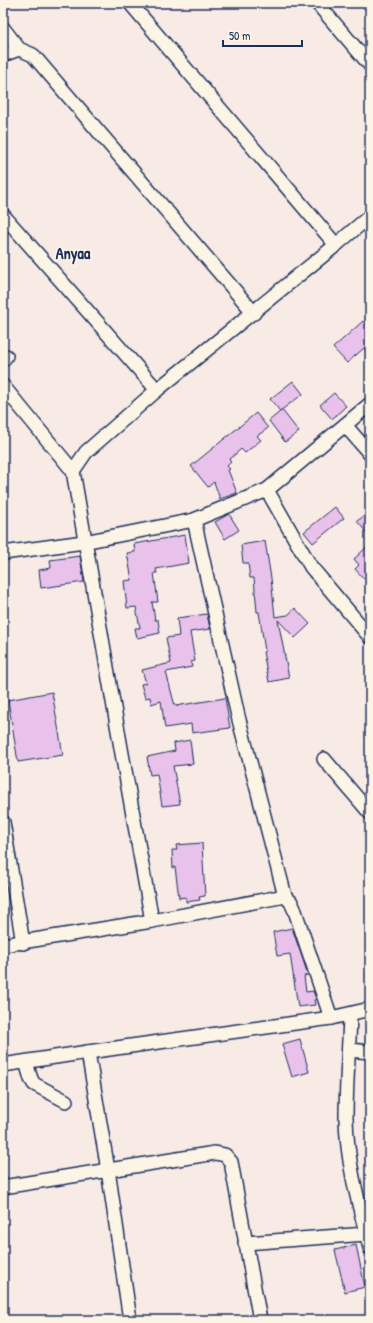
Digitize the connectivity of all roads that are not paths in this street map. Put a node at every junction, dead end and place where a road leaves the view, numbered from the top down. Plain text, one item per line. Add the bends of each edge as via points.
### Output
1 (130, 3) edge
2 (317, 3) edge
3 (3, 28) edge
4 (18, 49) junction
5 (3, 55) edge
6 (370, 65) edge
7 (3, 215) edge
8 (370, 216) edge
9 (336, 245) junction
10 (254, 313) junction
11 (3, 386) edge
12 (157, 390) junction
13 (370, 404) edge
14 (345, 425) junction
15 (370, 454) edge
16 (73, 470) junction
17 (267, 490) junction
18 (194, 520) junction
19 (84, 542) junction
20 (3, 553) edge
21 (370, 637) edge
22 (324, 759) dead end
23 (370, 812) edge
24 (3, 822) edge
25 (285, 896) junction
26 (152, 921) junction
27 (23, 943) junction
28 (3, 946) edge
29 (370, 1009) edge
30 (350, 1014) junction
31 (331, 1018) junction
32 (349, 1050) junction
33 (88, 1052) junction
34 (370, 1052) edge
35 (26, 1062) junction
36 (3, 1065) edge
37 (66, 1101) dead end
38 (108, 1170) junction
39 (3, 1187) edge
40 (368, 1232) edge
41 (245, 1243) junction
42 (370, 1248) edge
43 (130, 1320) edge
44 (260, 1320) edge

1 - 9 street
2 - 6 street
3 - 4 street
4 - 5 street
4 - 10 street via 33,55
7 - 12 street
8 - 9 street
9 - 10 street
10 - 12 street
11 - 16 street
12 - 16 street via 86,452
13 - 14 street
14 - 15 street
14 - 17 street
16 - 19 street
17 - 18 street
17 - 21 street via 311,567
18 - 19 street
18 - 25 street via 238,716
19 - 20 street
19 - 26 street
22 - 23 street
24 - 27 street
25 - 26 street
25 - 31 street via 295,911
26 - 27 street
27 - 28 street
29 - 30 street
30 - 31 street
30 - 32 street
31 - 33 street
32 - 34 street
32 - 40 street via 346,1119 350,1159 357,1200
33 - 35 street
33 - 38 street
35 - 36 street
35 - 37 street via 34,1084
38 - 39 street
38 - 41 street via 215,1153 225,1155 231,1162
38 - 43 street
40 - 41 street
40 - 42 street
41 - 44 street

